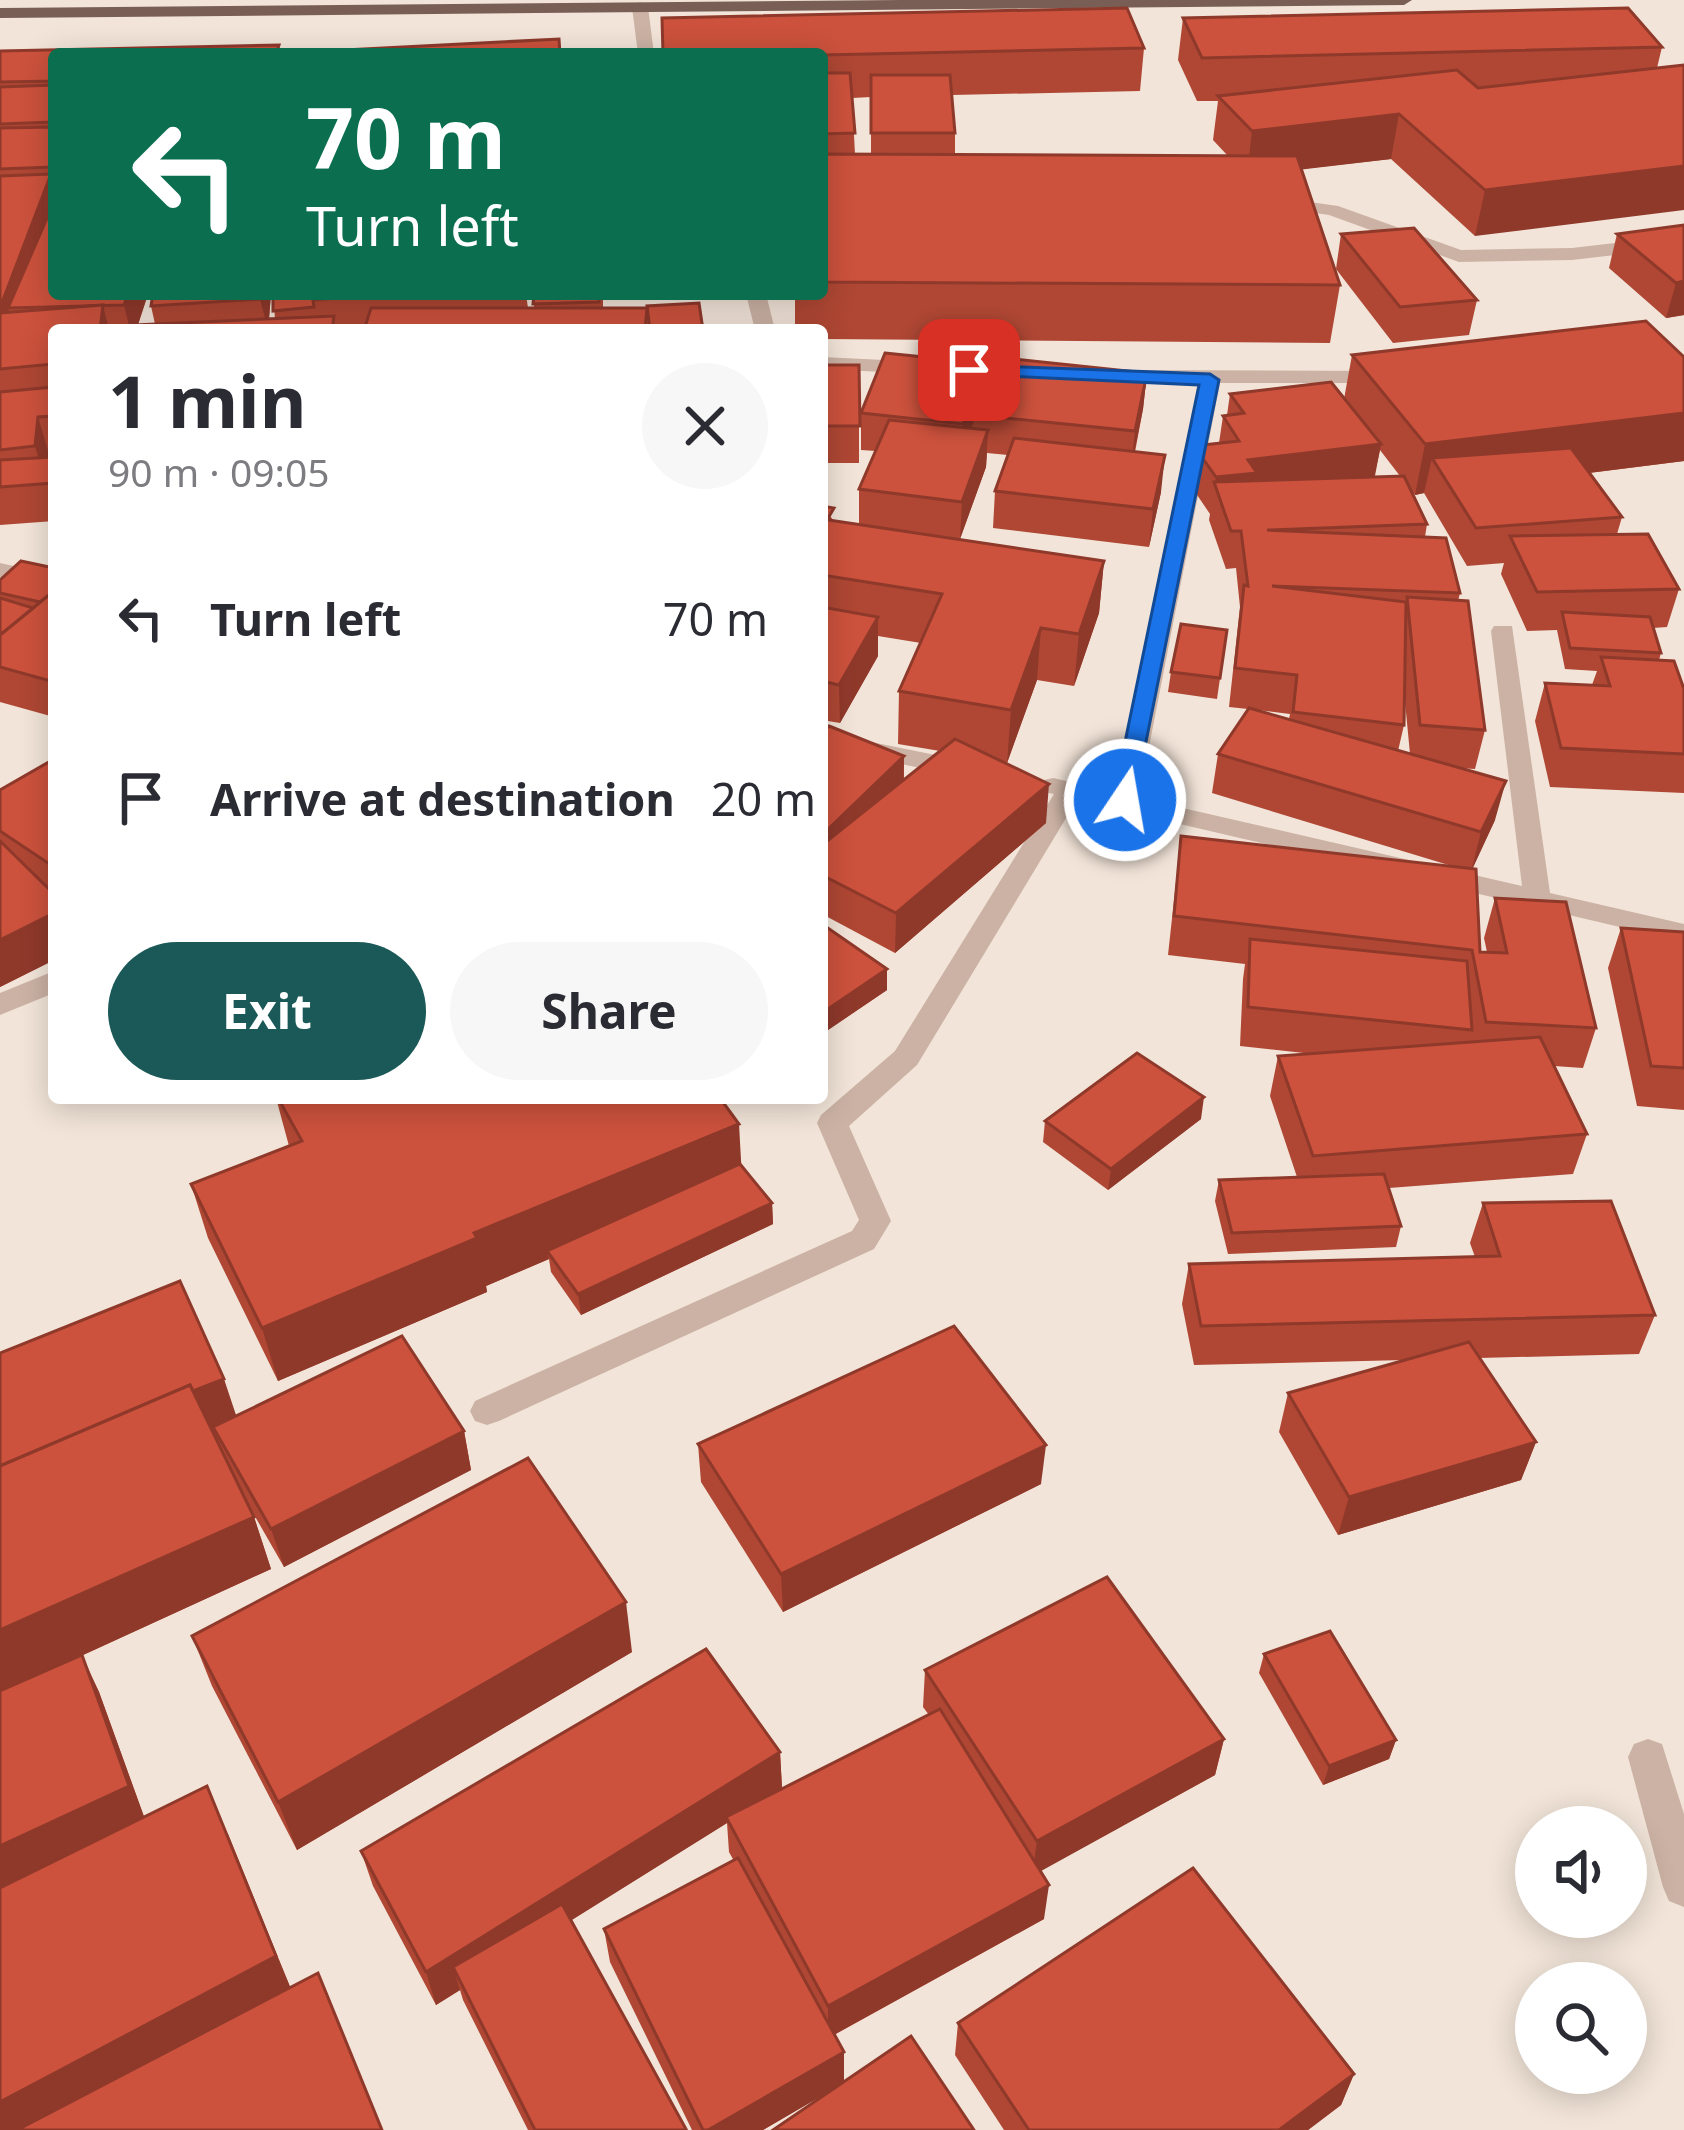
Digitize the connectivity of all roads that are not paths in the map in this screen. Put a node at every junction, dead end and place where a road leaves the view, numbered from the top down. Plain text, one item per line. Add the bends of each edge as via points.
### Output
1 (1404, 0) edge
2 (640, 7) junction
3 (0, 14) edge
4 (645, 48) edge
5 (1255, 201) edge
6 (1684, 241) edge
7 (828, 363) edge
8 (1413, 376) edge
9 (1210, 380) junction
10 (0, 570) edge
11 (48, 581) edge
12 (1504, 632) dead end
13 (828, 741) edge
14 (1070, 790) junction
15 (1125, 800) junction
16 (1537, 896) junction
17 (1684, 933) edge
18 (48, 984) edge
19 (0, 1005) edge
20 (487, 1411) dead end
21 (1648, 1757) dead end
22 (1684, 1887) edge

1 - 2 main road
2 - 3 main road
2 - 4 street
5 - 6 street via 1332,210 1459,256
7 - 9 street
8 - 9 street
9 - 15 street
10 - 11 street
12 - 16 street
13 - 14 street
14 - 15 street
14 - 20 street via 906,1058 832,1123 875,1221 862,1240
15 - 16 street
16 - 17 street
18 - 19 street
21 - 22 street

